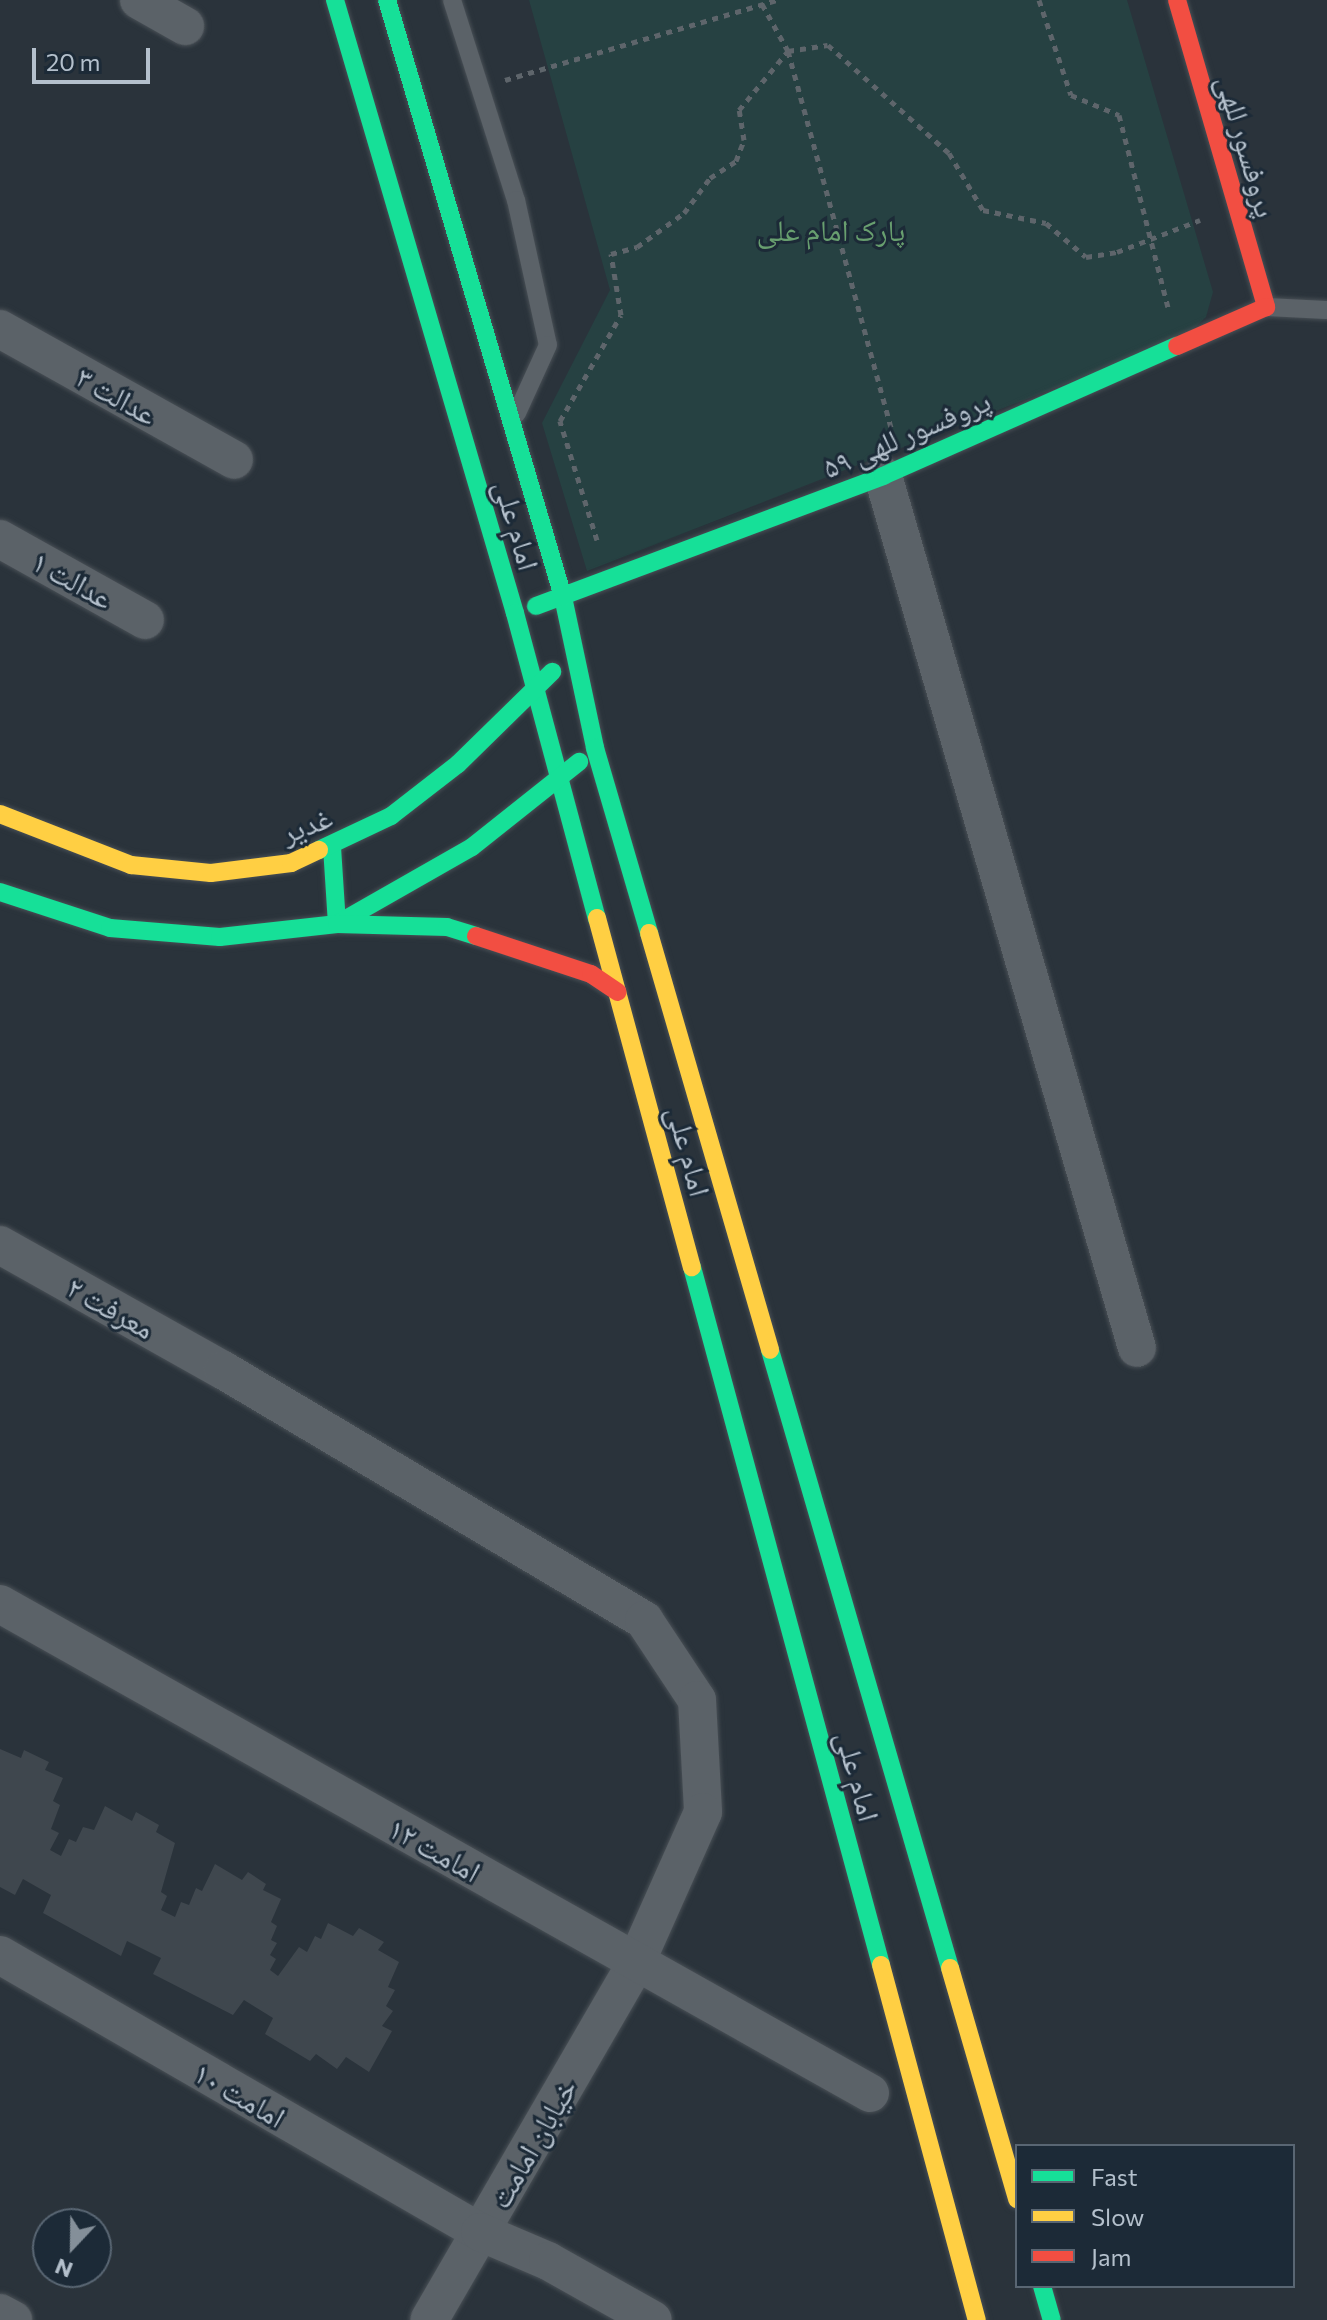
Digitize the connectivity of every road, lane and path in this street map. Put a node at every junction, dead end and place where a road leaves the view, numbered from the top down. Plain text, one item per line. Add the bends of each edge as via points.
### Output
1 (139, 0) edge
2 (335, 0) edge
3 (387, 0) edge
4 (452, 0) edge
5 (776, 0) edge
6 (1039, 0) edge
7 (1177, 0) edge
8 (762, 4) junction
9 (185, 26) dead end
10 (788, 51) junction
11 (480, 87) junction
12 (1237, 207) junction
13 (1150, 238) junction
14 (1266, 307) junction
15 (1169, 310) dead end
16 (1327, 310) edge
17 (0, 329) edge
18 (512, 424) junction
19 (234, 460) dead end
20 (894, 471) junction
21 (0, 539) edge
22 (610, 579) junction
23 (563, 597) junction
24 (515, 613) junction
25 (145, 620) dead end
26 (575, 652) junction
27 (534, 688) junction
28 (595, 748) junction
29 (559, 778) junction
30 (0, 814) edge
31 (332, 847) junction
32 (0, 892) edge
33 (337, 924) junction
34 (618, 992) junction
35 (0, 1245) edge
36 (1137, 1348) dead end
37 (0, 1604) edge
38 (0, 1955) edge
39 (635, 1965) junction
40 (870, 2093) dead end
41 (1015, 2192) edge
42 (480, 2232) junction
43 (1043, 2288) edge
44 (0, 2313) edge
45 (13, 2320) edge
46 (429, 2320) edge
47 (653, 2320) edge
48 (977, 2320) edge
49 (1052, 2320) edge

1 - 9 street
2 - 24 street, امام علی
3 - 18 street, امام علی
4 - 11 lane
5 - 8 path
6 - 13 path via 1071,95 1119,115
7 - 12 street, پروفسور للهی
8 - 10 path
8 - 11 path
10 - 13 path via 828,45 886,92 949,153 983,210 1046,223 1086,257
10 - 20 path
10 - 22 path via 739,110 744,140 736,161 710,178 684,213 637,247 611,254 621,315 560,421
11 - 18 lane via 516,200 548,345
12 - 13 path
12 - 14 street, پروفسور للهی
13 - 15 path
14 - 16 lane
14 - 20 street, پروفسور للهی ۵۹
17 - 19 street, عدالت ۳
18 - 23 street, امام علی
20 - 22 street, پروفسور للهی ۵۹
20 - 36 street
21 - 25 street, عدالت ۱
22 - 23 street, پروفسور للهی ۵۹
23 - 24 street, پروفسور للهی ۵۹
23 - 26 street, امام علی
24 - 27 street, امام علی
26 - 27 street, غدیر
26 - 28 street, امام علی
27 - 29 street, امام علی
27 - 31 street, غدیر via 458,764 391,816
28 - 29 street
28 - 41 street, امام علی
29 - 33 street via 472,847
29 - 34 street, امام علی
30 - 31 street, غدیر via 144,866 211,873 291,863
31 - 33 street
32 - 33 street via 110,928 220,937
33 - 34 street via 447,927 591,974
34 - 48 street, امام علی
35 - 39 street, معرفت ۲ via 223,1370 644,1620 697,1700 703,1812
37 - 39 street, امامت ۱۲
38 - 42 street, امامت ۱۰
39 - 40 street, امامت ۱۲
39 - 42 street, خیابان امامت
42 - 46 street, خیابان امامت
42 - 47 street, امامت ۱۰ via 548,2261
43 - 49 street
44 - 45 street

